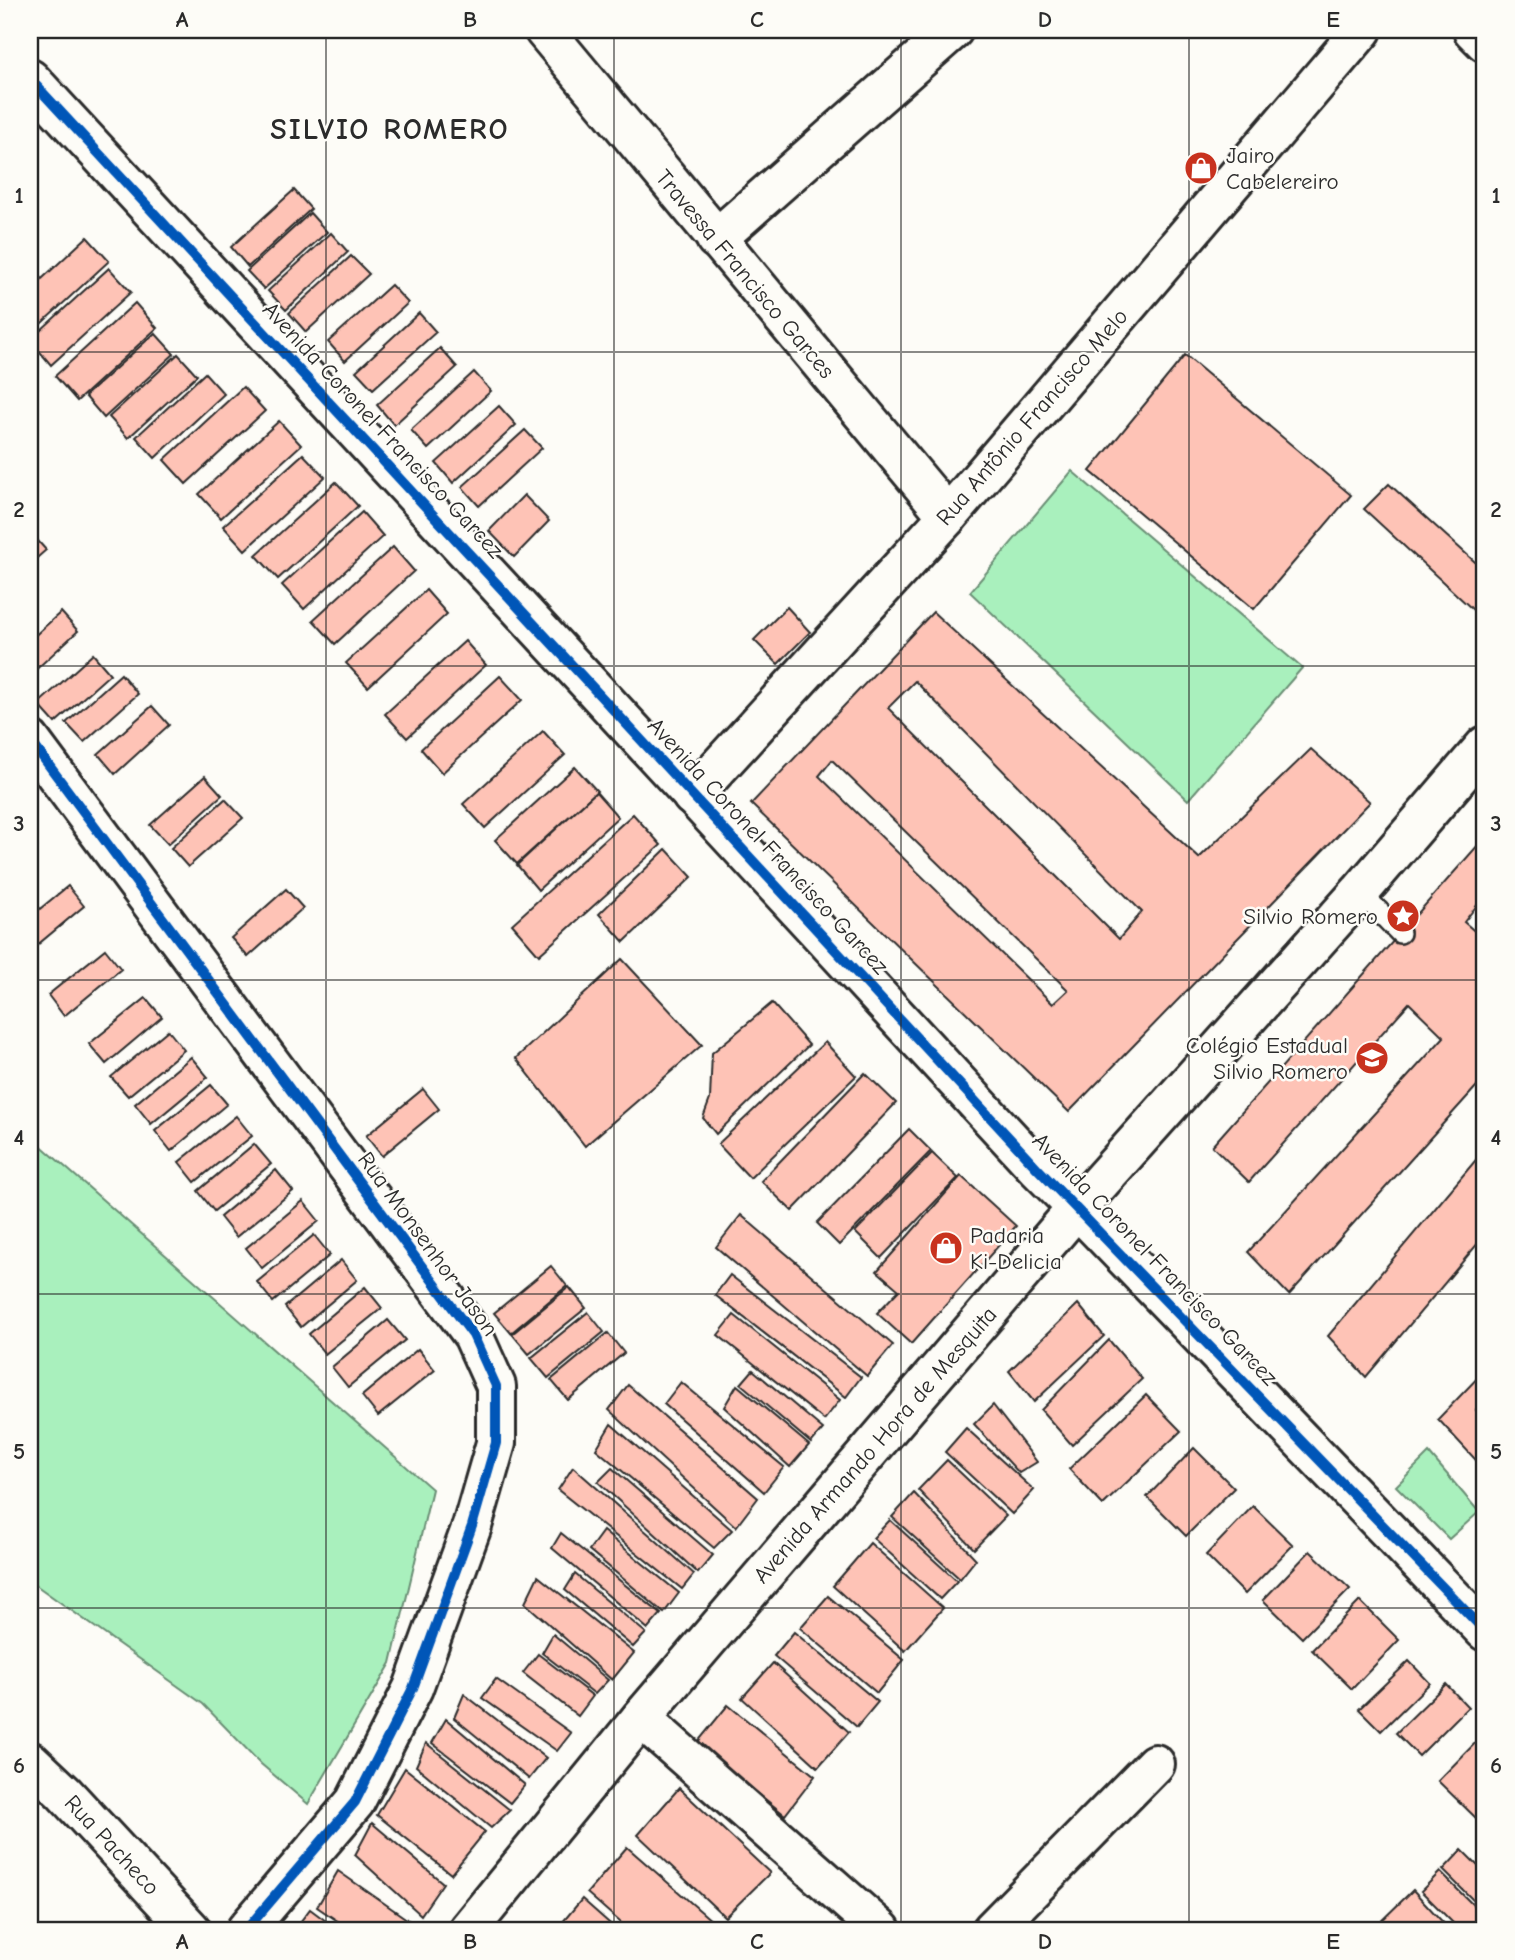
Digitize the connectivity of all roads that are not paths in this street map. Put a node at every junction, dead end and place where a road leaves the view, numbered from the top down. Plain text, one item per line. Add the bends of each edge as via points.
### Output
1 (544, 30) edge
2 (953, 30) edge
3 (1362, 30) edge
4 (1473, 30) edge
5 (1485, 42) edge
6 (30, 79) edge
7 (716, 239) junction
8 (948, 516) junction
9 (30, 740) edge
10 (1485, 746) edge
11 (692, 796) junction
12 (1360, 892) junction
13 (1400, 933) dead end
14 (1077, 1208) junction
15 (1481, 1619) edge
16 (641, 1718) junction
17 (30, 1761) edge
18 (1155, 1764) dead end
19 (191, 1930) edge
20 (246, 1930) edge
21 (468, 1930) edge
22 (881, 1930) edge
23 (992, 1930) edge

1 - 7 street, Travessa Francisco Garces
2 - 7 street
3 - 8 street, Rua Antônio Francisco Melo
4 - 5 street
6 - 11 street, Avenida Coronel Francisco Garcez
7 - 8 street, Travessa Francisco Garces
8 - 11 street, Rua Antônio Francisco Melo
9 - 20 street, Rua Monsenhor Jason via 473,1335 496,1386 496,1443 472,1526 413,1688 355,1802
10 - 12 street, Avenida Armando Hora de Mesquita
11 - 14 street, Avenida Coronel Francisco Garcez
12 - 13 lane
12 - 14 street, Avenida Armando Hora de Mesquita
14 - 15 street, Avenida Coronel Francisco Garcez
14 - 16 street, Avenida Armando Hora de Mesquita
16 - 21 street, Avenida Armando Hora de Mesquita
16 - 22 street
17 - 19 street, Rua Pacheco
18 - 23 street

